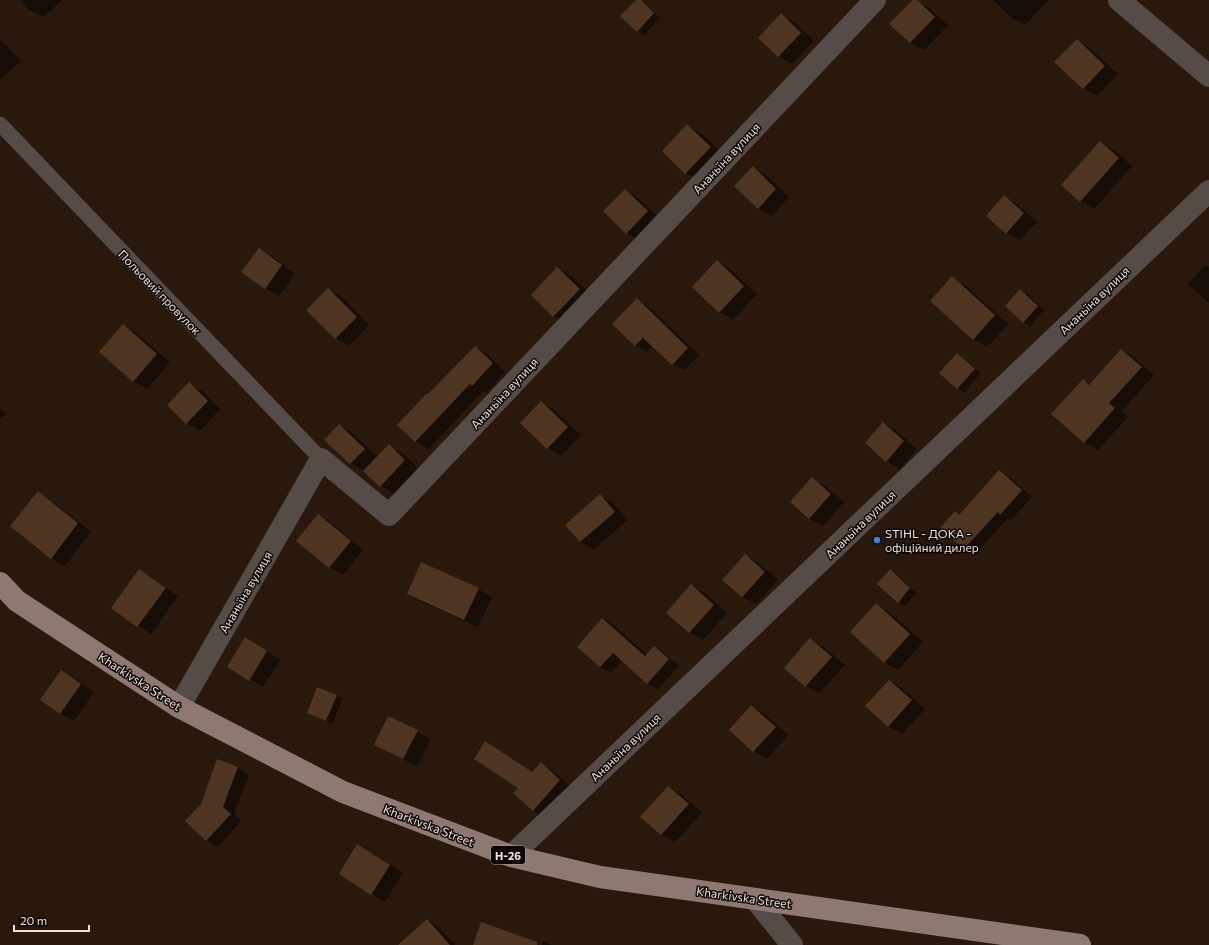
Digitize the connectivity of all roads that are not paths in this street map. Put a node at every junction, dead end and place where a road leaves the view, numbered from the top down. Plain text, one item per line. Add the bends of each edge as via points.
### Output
1 (875, 0) edge
2 (1119, 0) edge
3 (1209, 76) edge
4 (0, 124) edge
5 (1209, 191) edge
6 (321, 459) junction
7 (0, 583) edge
8 (179, 707) junction
9 (511, 856) junction
10 (755, 899) junction
11 (792, 945) edge
12 (1080, 945) edge

1 - 6 street, Ананьїна вулиця via 388,515
2 - 3 street
4 - 6 lane, Польовий провулок
5 - 9 street, Ананьїна вулиця
6 - 8 street, Ананьїна вулиця
7 - 8 main road, Kharkivska Street / Н-26 via 17,601
8 - 9 main road, Kharkivska Street / Н-26 via 343,792
9 - 10 main road, Kharkivska Street / Н-26 via 600,877
10 - 11 street
10 - 12 main road, Kharkivska Street / Н-26

